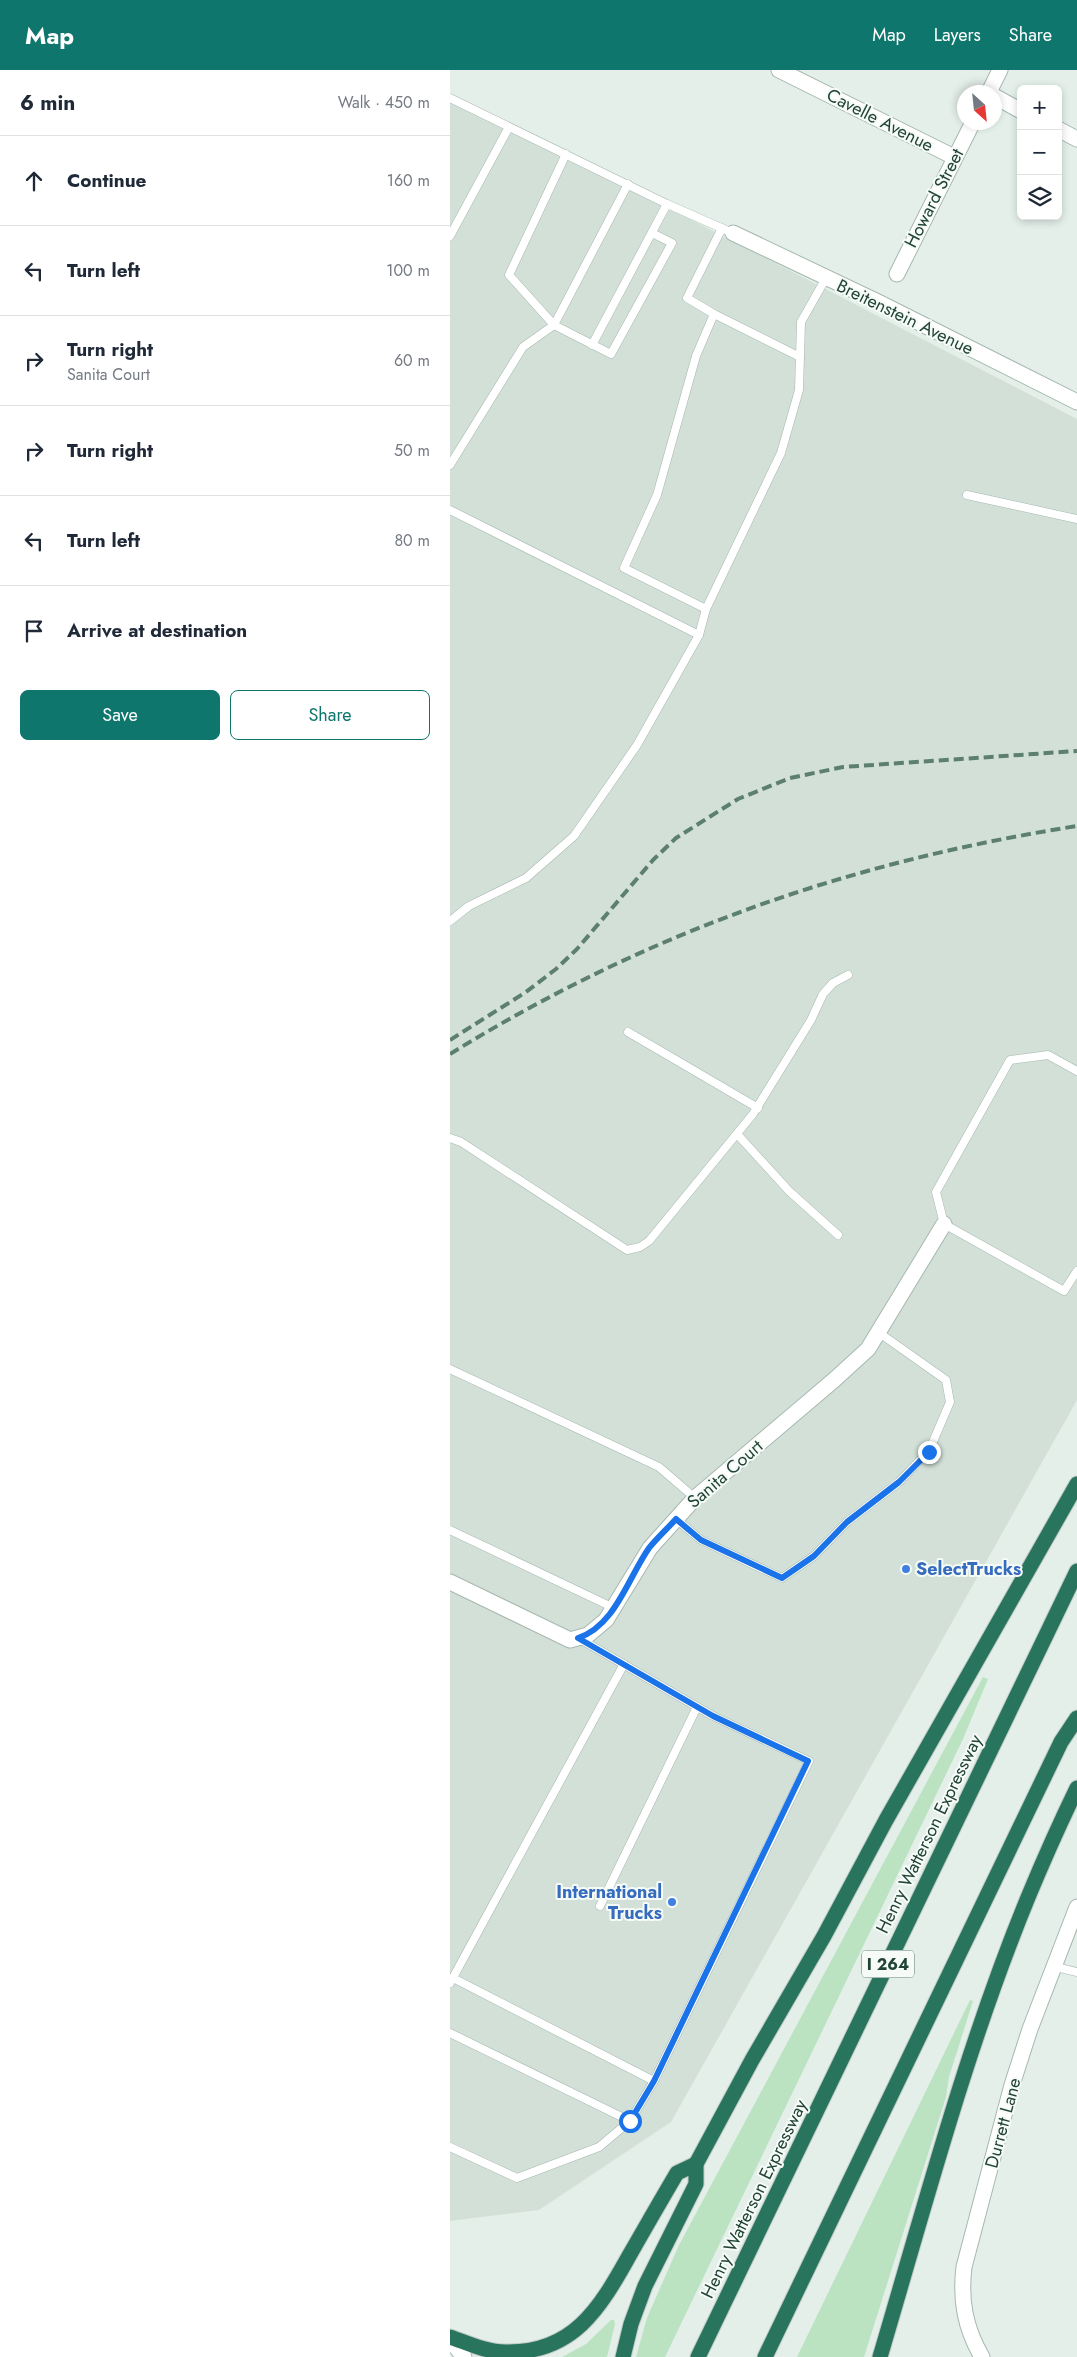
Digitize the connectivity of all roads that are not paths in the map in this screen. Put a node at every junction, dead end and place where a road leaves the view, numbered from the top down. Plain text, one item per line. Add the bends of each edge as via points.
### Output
1 (779, 70) edge
2 (1000, 70) edge
3 (992, 85) edge
4 (450, 98) edge
5 (1002, 100) edge
6 (1017, 109) edge
7 (509, 127) junction
8 (969, 130) edge
9 (1060, 130) edge
10 (1077, 138) edge
11 (566, 154) junction
12 (954, 157) junction
13 (628, 184) junction
14 (667, 204) junction
15 (727, 230) junction
16 (652, 233) junction
17 (450, 236) edge
18 (897, 274) dead end
19 (826, 278) junction
20 (714, 314) junction
21 (554, 325) junction
22 (592, 345) junction
23 (800, 357) junction
24 (1077, 402) edge
25 (450, 465) edge
26 (967, 495) dead end
27 (450, 510) edge
28 (1077, 519) edge
29 (706, 609) junction
30 (699, 636) junction
31 (450, 921) edge
32 (848, 975) dead end
33 (628, 1032) dead end
34 (1077, 1071) edge
35 (758, 1108) junction
36 (737, 1134) junction
37 (450, 1138) edge
38 (944, 1224) junction
39 (838, 1234) dead end
40 (1077, 1270) edge
41 (878, 1332) junction
42 (450, 1369) edge
43 (1077, 1484) edge
44 (695, 1498) junction
45 (676, 1519) junction
46 (450, 1530) edge
47 (1077, 1570) edge
48 (450, 1582) edge
49 (614, 1608) junction
50 (578, 1638) junction
51 (624, 1664) junction
52 (697, 1706) junction
53 (1077, 1718) edge
54 (1077, 1788) edge
55 (600, 1906) dead end
56 (1077, 1907) edge
57 (1052, 1966) junction
58 (1077, 1972) edge
59 (452, 1981) edge
60 (450, 2033) edge
61 (654, 2081) junction
62 (630, 2121) junction
63 (450, 2147) edge
64 (696, 2164) junction
65 (450, 2336) edge
66 (450, 2340) edge
67 (978, 2351) edge
68 (464, 2357) edge
69 (623, 2357) edge
70 (698, 2357) edge
71 (765, 2357) edge
72 (880, 2357) edge

1 - 12 street, Cavelle Avenue
2 - 3 street
4 - 7 lane
5 - 6 street
7 - 11 lane
7 - 17 lane
8 - 12 street, Howard Street
9 - 10 street
11 - 13 lane
11 - 21 lane via 509,275
12 - 18 street, Howard Street
13 - 14 lane
13 - 21 lane
14 - 15 lane
14 - 16 lane
15 - 19 street, Breitenstein Avenue
15 - 20 lane via 687,298
16 - 22 lane
16 - 22 lane via 672,244 611,354
19 - 23 lane via 801,322
19 - 24 street, Breitenstein Avenue
20 - 23 lane
20 - 29 lane via 696,356 657,496 624,568
21 - 22 lane
21 - 25 lane via 523,347
23 - 29 lane via 799,390 781,453
26 - 28 lane
27 - 30 lane
29 - 30 lane
30 - 31 lane via 637,746 574,836 526,878 469,906
32 - 35 lane via 833,983 823,994 812,1020
33 - 35 lane
34 - 38 lane via 1048,1055 1010,1060 936,1192
35 - 36 lane
36 - 37 lane via 649,1241 633,1250 627,1250 461,1142
36 - 39 lane via 789,1191
38 - 40 lane via 1064,1291
38 - 41 street, Sanita Court
41 - 44 street, Sanita Court via 868,1349 834,1380
41 - 45 lane via 946,1380 950,1402 929,1452 899,1482 847,1522 814,1556 782,1578 701,1540
42 - 44 lane via 659,1467
43 - 64 highway
44 - 45 street, Sanita Court
45 - 49 street, Sanita Court via 650,1548
46 - 49 lane
47 - 70 highway, Henry Watterson Expressway / I 264
48 - 50 street via 570,1640
49 - 50 street, Sanita Court via 606,1620 588,1635
50 - 51 lane
51 - 52 lane
51 - 59 lane
52 - 55 lane
52 - 61 lane via 808,1761
53 - 71 highway via 1061,1742
54 - 72 highway via 1028,1896 996,1982
56 - 57 street, Durrett Lane
57 - 58 lane
57 - 67 street, Durrett Lane via 1012,2085 964,2268 964,2312
59 - 61 lane
60 - 62 lane
61 - 62 lane
62 - 63 lane via 599,2147 518,2178
64 - 65 highway via 677,2173 599,2307 578,2329 551,2344 522,2352 483,2349
64 - 69 highway via 696,2184 645,2286
66 - 68 street

